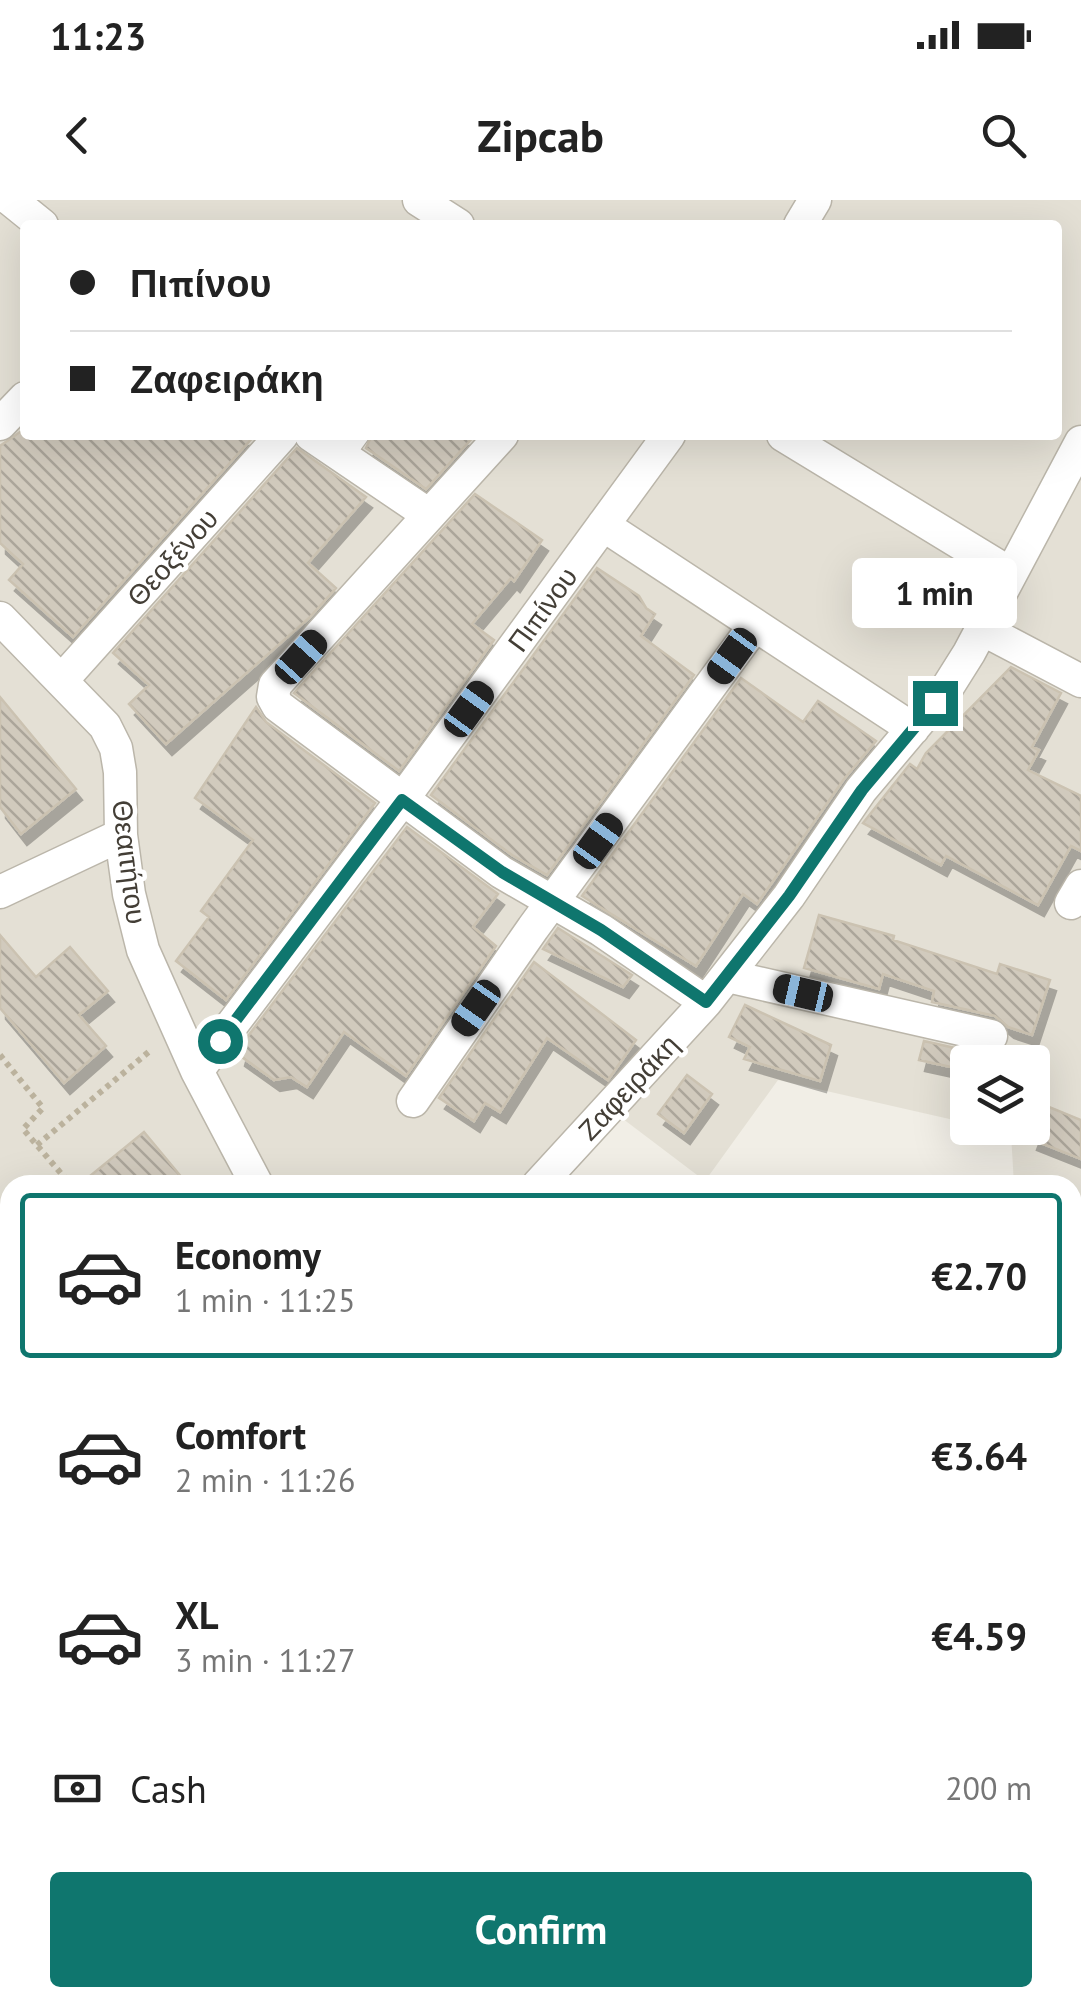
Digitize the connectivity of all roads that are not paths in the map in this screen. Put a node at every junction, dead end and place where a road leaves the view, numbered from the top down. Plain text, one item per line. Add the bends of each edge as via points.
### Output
1 (12, 200) edge
2 (419, 200) edge
3 (36, 220) edge
4 (450, 220) edge
5 (20, 403) edge
6 (0, 424) edge
7 (278, 440) edge
8 (497, 440) edge
9 (666, 440) edge
10 (791, 440) edge
11 (1081, 442) edge
12 (352, 446) edge
13 (429, 516) junction
14 (603, 526) junction
15 (1012, 574) junction
16 (0, 618) edge
17 (755, 626) junction
18 (982, 629) junction
19 (62, 680) junction
20 (1081, 680) edge
21 (913, 730) junction
22 (402, 800) junction
23 (121, 835) junction
24 (0, 892) edge
25 (552, 902) junction
26 (728, 976) junction
27 (706, 1002) junction
28 (991, 1036) dead end
29 (197, 1071) junction
30 (413, 1101) dead end
31 (251, 1175) edge
32 (547, 1175) edge

1 - 3 street
2 - 4 street
5 - 6 street
7 - 19 street, Θεοξένου
8 - 13 street
9 - 14 street, Πιπίνου
10 - 15 street
11 - 15 street, Ζαφειράκη
12 - 13 street
13 - 22 street via 273,696
14 - 17 street
14 - 22 street, Πιπίνου
15 - 18 street, Ζαφειράκη
16 - 19 street, Θεαιτήτου
17 - 21 street
17 - 25 street
18 - 20 street
18 - 21 street, Ζαφειράκη
19 - 23 street, Θεαιτήτου via 106,726 116,748
21 - 26 street, Ζαφειράκη
22 - 25 street
22 - 29 street, Πιπίνου
23 - 24 street
23 - 29 street, Θεαιτήτου via 143,950
25 - 27 street
25 - 30 street
26 - 27 street, Ζαφειράκη
26 - 28 street
27 - 32 street, Ζαφειράκη
29 - 31 street, Θεαιτήτου

